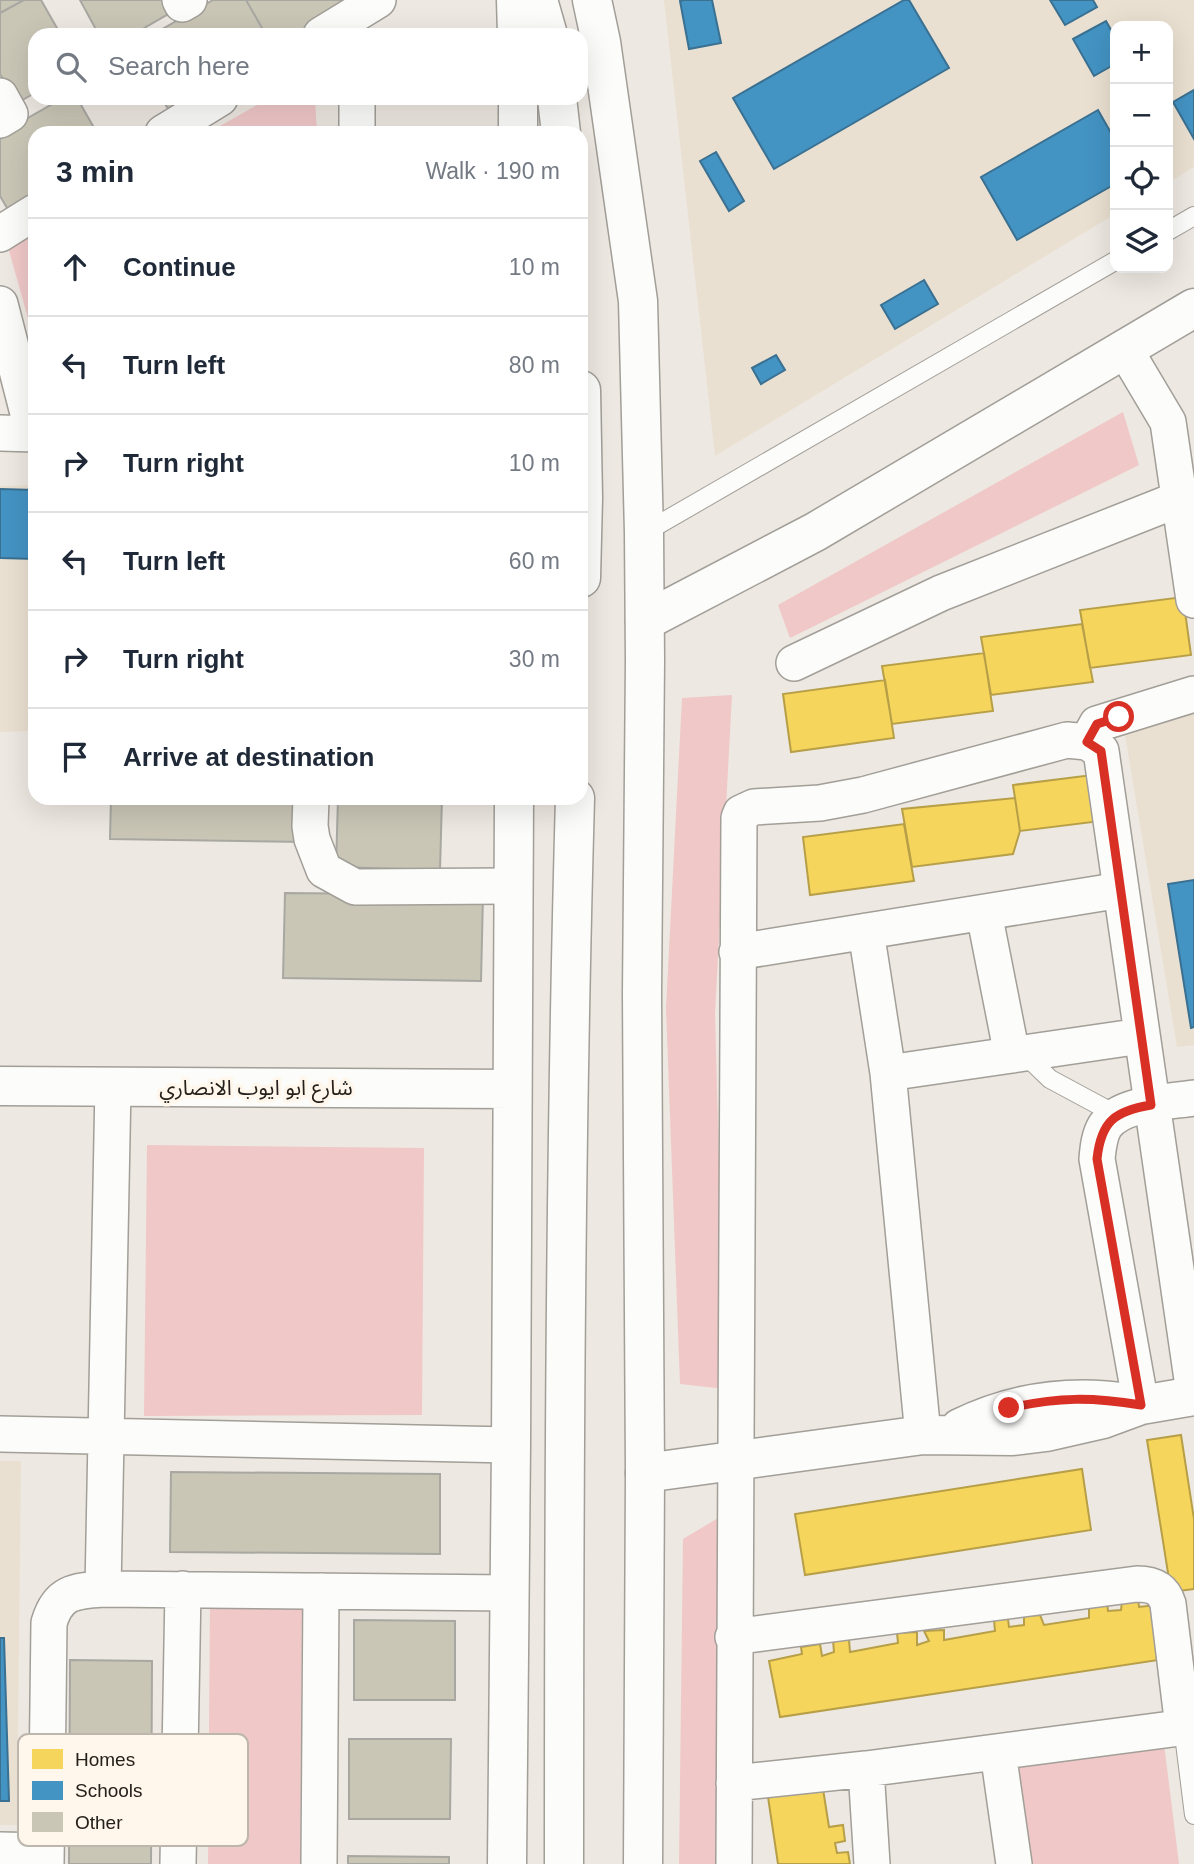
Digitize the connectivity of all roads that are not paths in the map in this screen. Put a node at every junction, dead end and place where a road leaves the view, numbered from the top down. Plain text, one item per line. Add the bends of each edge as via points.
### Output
1 (180, 0) edge
2 (189, 0) edge
3 (516, 0) edge
4 (538, 0) edge
5 (592, 0) edge
6 (365, 16) edge
7 (337, 28) edge
8 (517, 28) edge
9 (546, 28) edge
10 (0, 96) edge
11 (209, 105) edge
12 (357, 105) edge
13 (518, 105) edge
14 (558, 105) edge
15 (0, 120) edge
16 (174, 126) edge
17 (357, 126) edge
18 (518, 126) edge
19 (560, 126) edge
20 (28, 216) edge
21 (1194, 216) edge
22 (1173, 228) edge
23 (0, 234) edge
24 (1110, 264) edge
25 (0, 304) edge
26 (1194, 308) edge
27 (1124, 348) junction
28 (23, 433) edge
29 (1179, 499) junction
30 (644, 533) junction
31 (1191, 552) edge
32 (1194, 600) edge
33 (645, 621) junction
34 (794, 663) dead end
35 (1194, 694) edge
36 (1087, 742) junction
37 (311, 805) edge
38 (514, 805) edge
39 (575, 805) edge
40 (514, 886) junction
41 (1121, 891) junction
42 (984, 913) junction
43 (866, 931) junction
44 (737, 952) junction
45 (1141, 1036) junction
46 (1017, 1054) junction
47 (888, 1073) junction
48 (0, 1086) edge
49 (113, 1086) junction
50 (512, 1088) junction
51 (1194, 1098) edge
52 (1151, 1105) junction
53 (1117, 1115) junction
54 (1194, 1395) edge
55 (1141, 1405) junction
56 (0, 1434) edge
57 (936, 1434) junction
58 (106, 1436) junction
59 (511, 1445) junction
60 (733, 1461) junction
61 (645, 1473) junction
62 (103, 1589) junction
63 (183, 1589) junction
64 (321, 1591) junction
65 (510, 1593) junction
66 (733, 1637) junction
67 (1189, 1727) edge
68 (48, 1734) edge
69 (180, 1734) edge
70 (998, 1752) junction
71 (866, 1769) junction
72 (734, 1783) junction
73 (1194, 1815) edge
74 (177, 1846) edge
75 (0, 1850) edge
76 (46, 1857) edge
77 (177, 1864) edge
78 (319, 1864) edge
79 (508, 1864) edge
80 (564, 1864) edge
81 (643, 1864) edge
82 (734, 1864) edge
83 (872, 1864) edge
84 (1014, 1864) edge

1 - 2 street via 182,4
3 - 8 main road
4 - 9 main road
5 - 30 main road via 638,301
6 - 7 street
10 - 15 street via 10,114
11 - 16 street
12 - 17 street
13 - 18 main road
14 - 19 main road
20 - 23 street
21 - 22 lane
24 - 30 lane
25 - 28 street
26 - 27 main road
27 - 29 street via 1168,422
27 - 33 main road via 815,532
29 - 31 street
29 - 34 street via 941,593
30 - 33 main road
31 - 32 street
33 - 61 main road
35 - 36 street via 1097,724
36 - 41 street via 1101,751
36 - 44 street via 1067,740 863,795 754,807 741,813
37 - 40 street via 312,839 324,870 355,887
38 - 40 main road
39 - 80 main road via 565,1389
40 - 50 main road
41 - 42 street
41 - 45 street
42 - 43 street
42 - 46 street
43 - 44 street
43 - 47 street
44 - 60 street
45 - 46 street
45 - 52 street
46 - 47 street
46 - 53 lane via 1050,1079
47 - 57 street
48 - 49 main road, شارع ابو ايوب الانصاري
49 - 50 main road, شارع ابو ايوب الانصاري
49 - 58 street
50 - 59 main road
51 - 52 street
52 - 53 street
52 - 54 street
53 - 55 street via 1105,1126 1097,1159
54 - 55 main road
55 - 57 main road via 1046,1432
56 - 58 street
57 - 60 main road
58 - 59 street
58 - 62 street
59 - 65 main road
60 - 61 main road
60 - 66 street
61 - 81 main road
62 - 63 street
62 - 68 street via 69,1594 52,1611
63 - 64 street
63 - 69 street
64 - 65 street
64 - 78 street
65 - 79 main road
66 - 67 street via 1137,1584 1155,1586 1168,1604
66 - 72 street
67 - 70 street
67 - 73 lane
70 - 71 street
70 - 84 street
71 - 72 street
71 - 83 street
72 - 82 street
74 - 77 street
75 - 76 street

